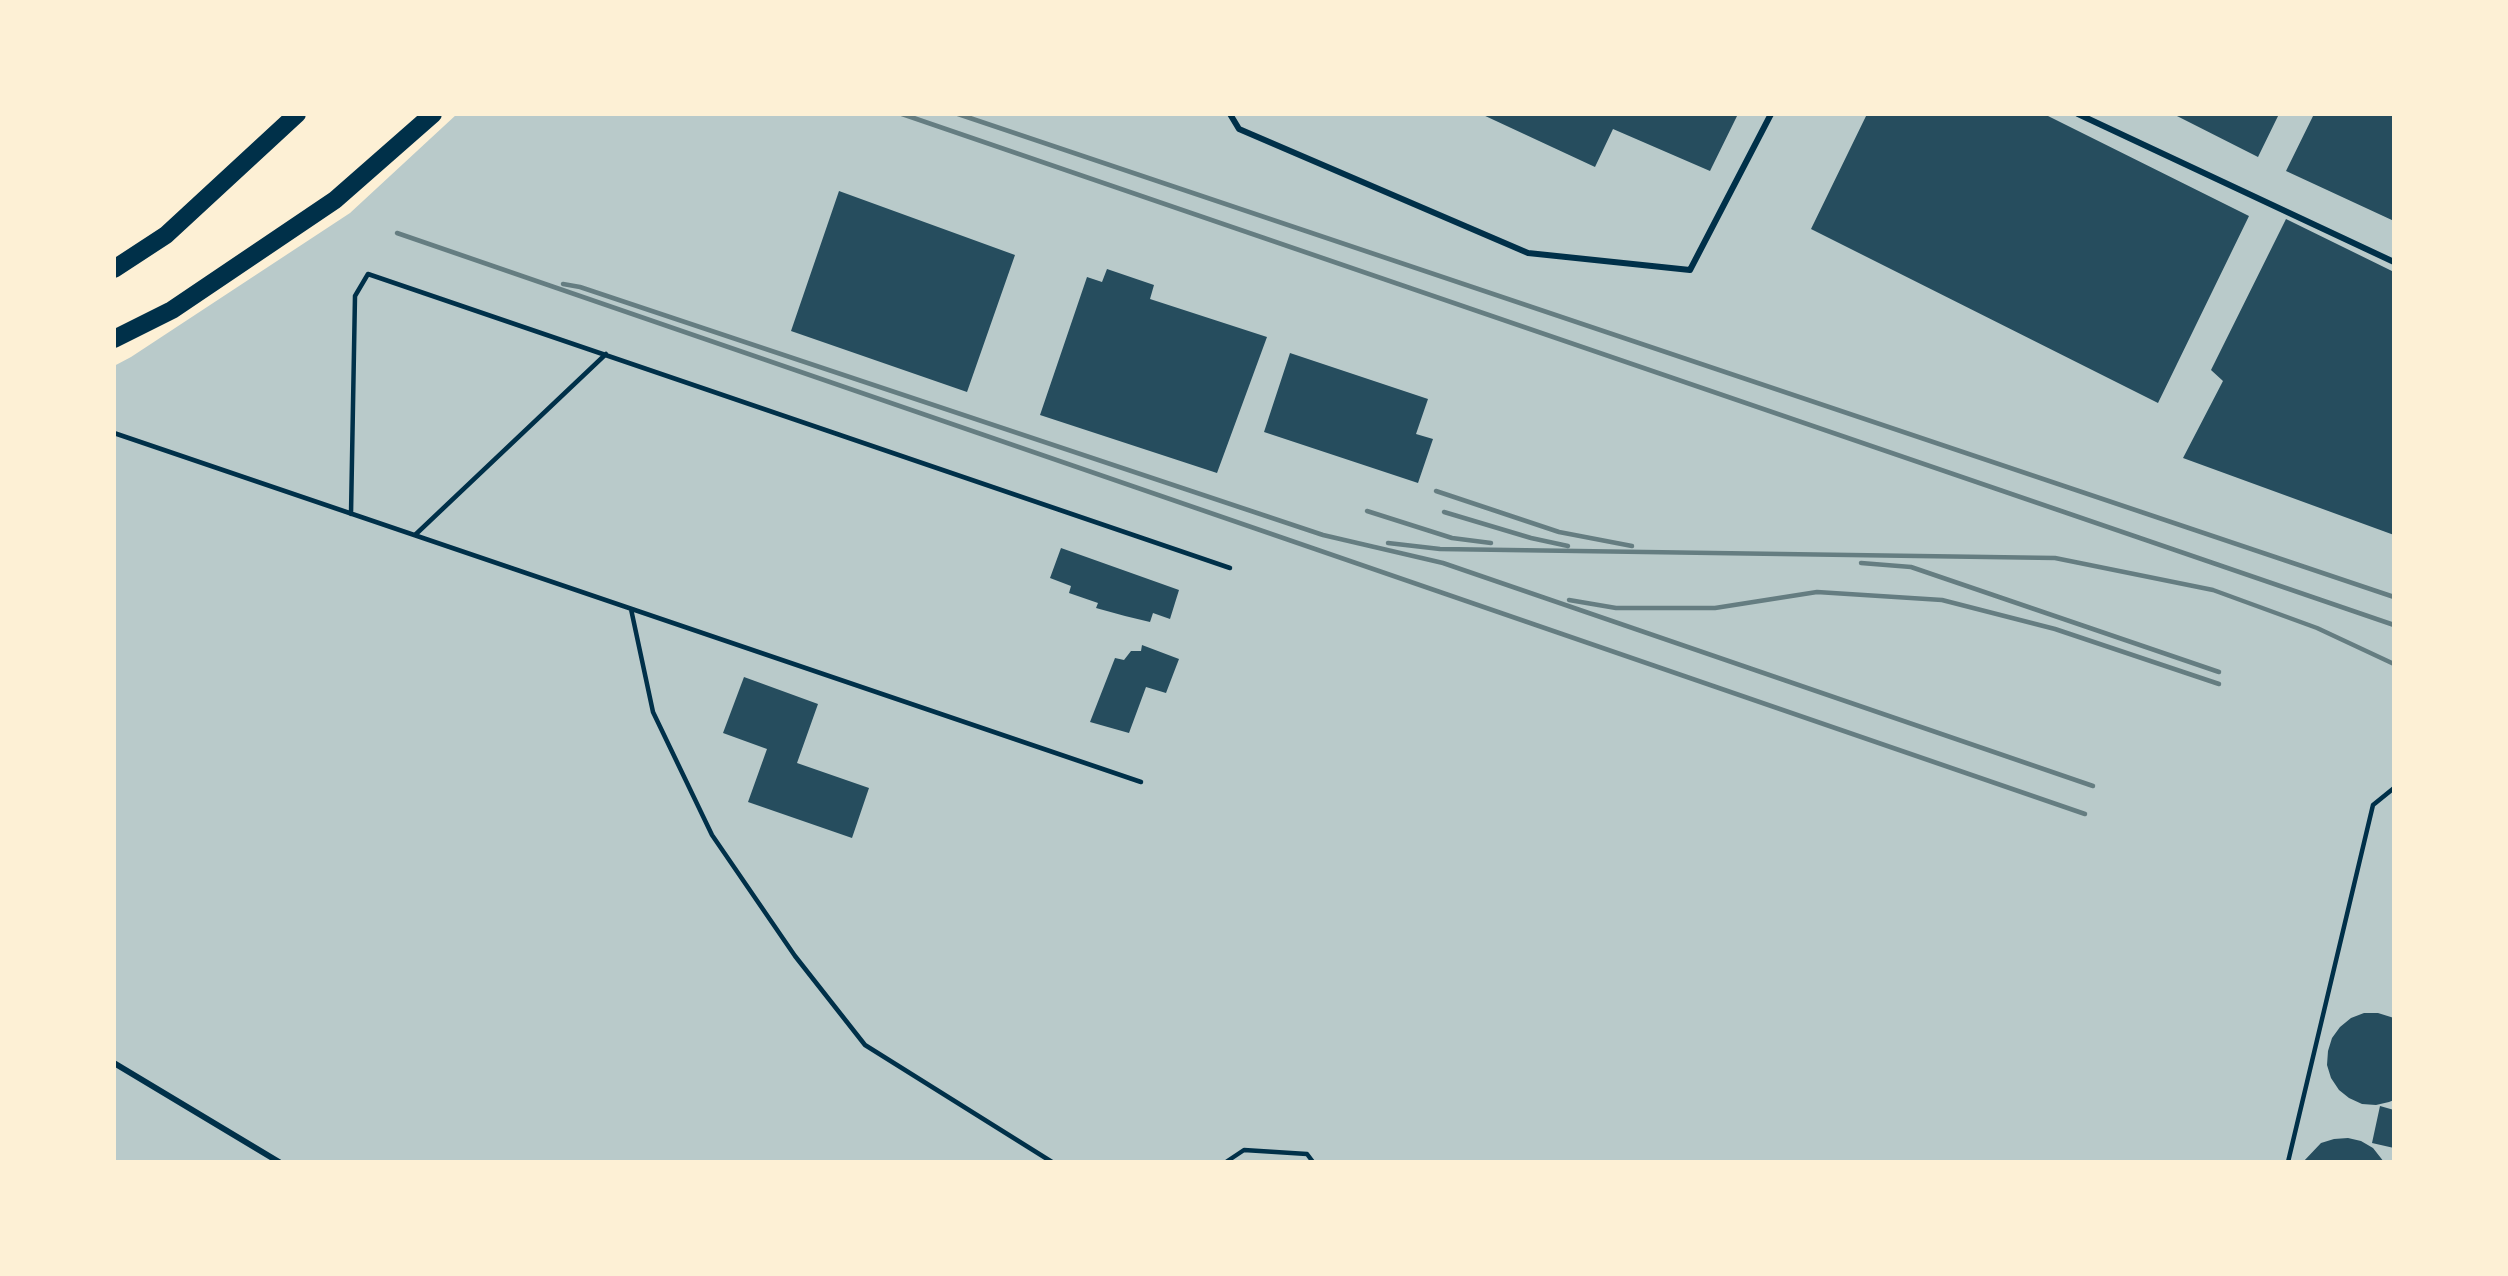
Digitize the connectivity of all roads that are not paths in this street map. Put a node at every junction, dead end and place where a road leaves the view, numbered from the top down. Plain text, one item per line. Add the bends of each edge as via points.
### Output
1 (297, 114) edge
2 (433, 114) edge
3 (1230, 114) edge
4 (1772, 114) edge
5 (2078, 114) edge
6 (2394, 262) edge
7 (114, 269) edge
8 (114, 339) edge
9 (606, 354) junction
10 (114, 433) edge
11 (351, 513) junction
12 (415, 535) junction
13 (1230, 568) dead end
14 (631, 609) junction
15 (1141, 782) dead end
16 (2394, 788) edge
17 (114, 1064) edge
18 (279, 1162) edge
19 (1052, 1162) edge
20 (1226, 1162) edge
21 (1313, 1162) edge
22 (2288, 1162) edge

1 - 7 highway via 166,235
2 - 8 highway via 335,200 172,310
3 - 4 street via 1239,129 1528,253 1690,270
5 - 6 street
9 - 11 lane via 368,274 355,296
9 - 12 lane
9 - 13 lane
10 - 11 lane
11 - 12 lane
12 - 14 lane
14 - 15 lane
14 - 19 lane via 653,712 712,835 795,956 865,1045
16 - 22 lane via 2373,805
17 - 18 street
20 - 21 lane via 1244,1150 1306,1154

